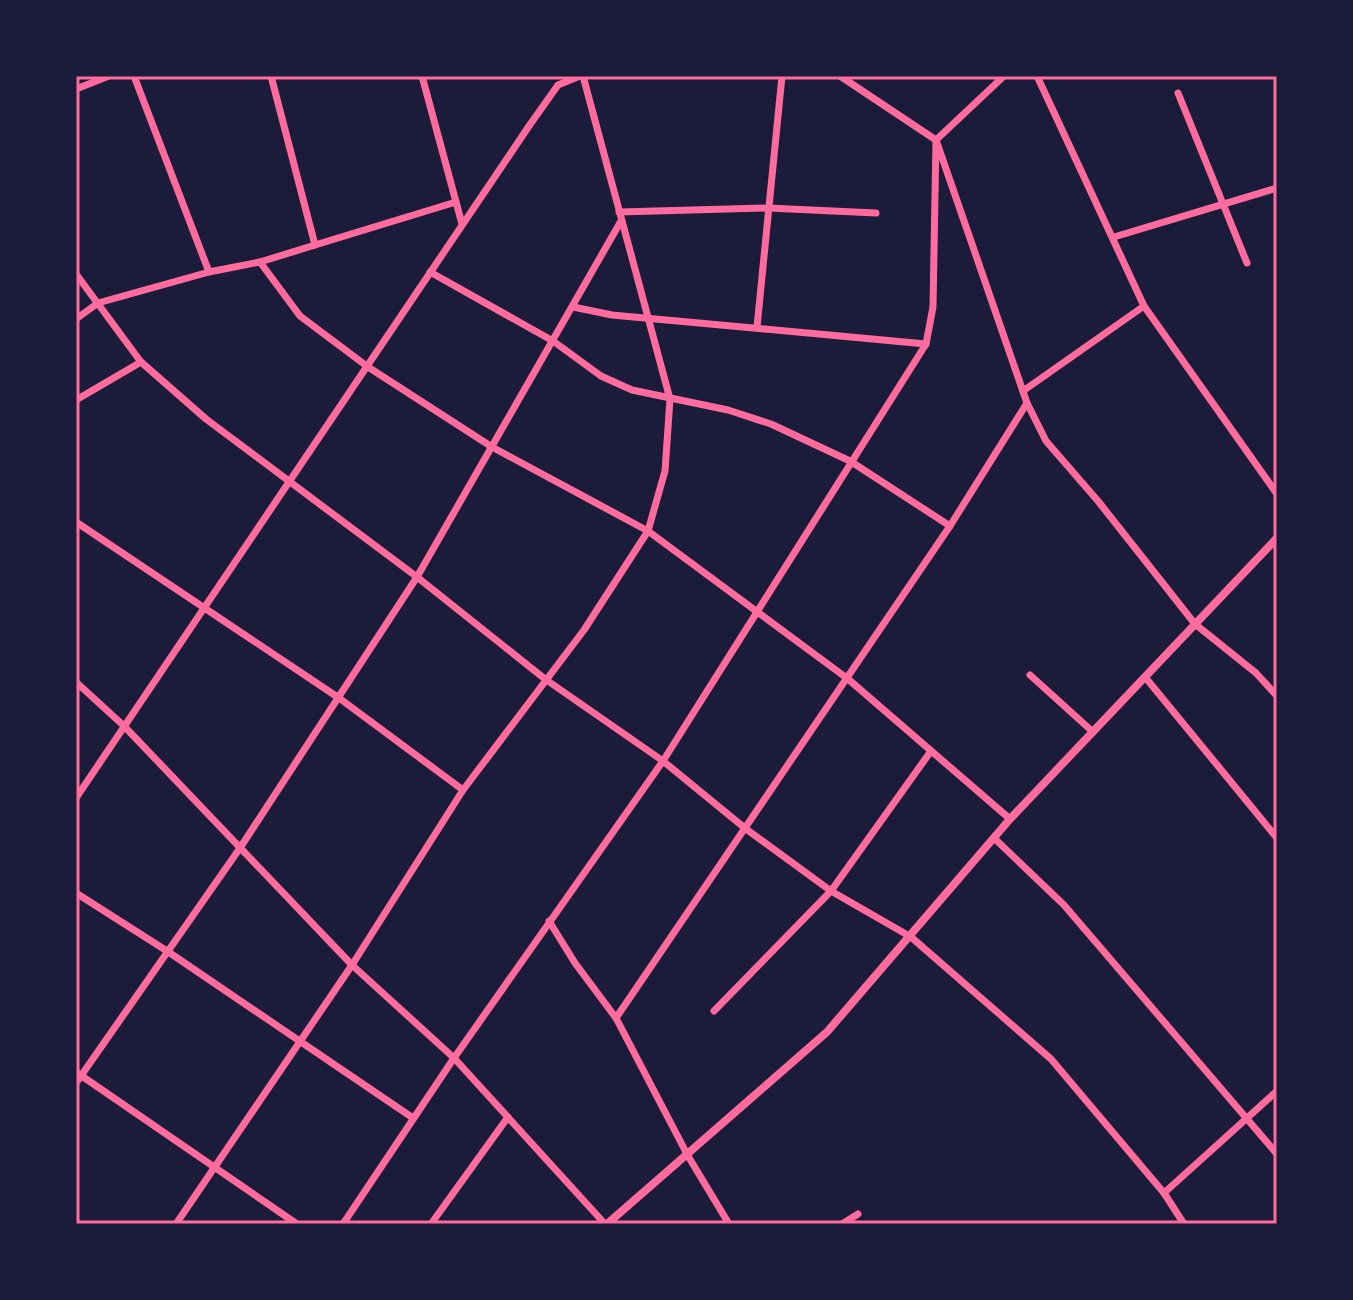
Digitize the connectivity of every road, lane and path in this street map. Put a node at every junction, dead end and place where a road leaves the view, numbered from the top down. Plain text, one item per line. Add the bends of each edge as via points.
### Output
1 (109, 76) edge
2 (134, 76) edge
3 (271, 76) edge
4 (422, 76) edge
5 (582, 76) edge
6 (782, 76) edge
7 (840, 76) edge
8 (1004, 76) edge
9 (1037, 76) edge
10 (76, 89) edge
11 (1178, 93) dead end
12 (936, 140) junction
13 (1277, 188) edge
14 (456, 202) junction
15 (1223, 205) junction
16 (768, 208) junction
17 (619, 212) junction
18 (876, 213) dead end
19 (621, 221) junction
20 (462, 224) junction
21 (1114, 237) junction
22 (315, 245) junction
23 (260, 262) junction
24 (1247, 263) dead end
25 (209, 272) junction
26 (430, 272) junction
27 (76, 274) edge
28 (98, 303) junction
29 (1144, 306) junction
30 (573, 307) junction
31 (647, 317) junction
32 (76, 319) edge
33 (757, 327) junction
34 (553, 341) junction
35 (926, 344) junction
36 (141, 362) junction
37 (368, 367) junction
38 (1023, 391) junction
39 (670, 399) junction
40 (76, 400) edge
41 (1027, 403) junction
42 (492, 447) junction
43 (850, 461) junction
44 (288, 478) junction
45 (1277, 494) edge
46 (76, 522) edge
47 (950, 526) junction
48 (648, 531) junction
49 (1277, 538) edge
50 (417, 577) junction
51 (205, 607) junction
52 (757, 609) junction
53 (1195, 624) junction
54 (1030, 675) dead end
55 (1145, 677) junction
56 (545, 679) junction
57 (848, 679) junction
58 (76, 682) edge
59 (1277, 696) edge
60 (339, 698) junction
61 (124, 726) junction
62 (1093, 732) junction
63 (931, 751) junction
64 (663, 761) junction
65 (463, 790) junction
66 (76, 798) edge
67 (1010, 819) junction
68 (746, 829) junction
69 (994, 838) junction
70 (1277, 838) edge
71 (240, 848) junction
72 (831, 891) junction
73 (76, 893) edge
74 (549, 921) junction
75 (911, 937) junction
76 (167, 951) junction
77 (352, 965) junction
78 (714, 1011) dead end
79 (616, 1018) junction
80 (298, 1039) junction
81 (454, 1058) junction
82 (79, 1074) edge
83 (76, 1083) edge
84 (1277, 1091) edge
85 (508, 1117) junction
86 (1246, 1117) junction
87 (413, 1118) junction
88 (1277, 1154) edge
89 (688, 1156) junction
90 (214, 1168) junction
91 (1164, 1193) junction
92 (858, 1214) dead end
93 (176, 1224) edge
94 (297, 1224) edge
95 (343, 1224) edge
96 (431, 1224) edge
97 (606, 1224) edge
98 (729, 1224) edge
99 (842, 1224) edge
100 (1184, 1224) edge

1 - 10 street
2 - 25 street
3 - 22 street
4 - 14 street
5 - 17 street
5 - 20 street via 558,85
6 - 16 street
7 - 12 street
8 - 12 street
9 - 21 street
11 - 15 street
12 - 35 street via 933,307
12 - 38 street
13 - 15 street
14 - 20 street
14 - 22 street
15 - 21 street
15 - 24 street
16 - 17 street
16 - 18 street
16 - 33 street
17 - 19 street
19 - 30 street
19 - 31 street
20 - 26 street
21 - 29 street
22 - 23 street
23 - 25 street
23 - 37 street via 300,316
25 - 28 street
26 - 34 street
26 - 37 street
27 - 28 street
28 - 32 street
28 - 36 street
29 - 38 street
29 - 45 street
30 - 31 street
30 - 34 street
31 - 33 street
31 - 39 street
33 - 35 street
34 - 39 street via 601,376
34 - 42 street
35 - 43 street
36 - 40 street
36 - 44 street via 206,419
37 - 42 street
37 - 44 street
38 - 41 street
39 - 43 street via 771,424
39 - 48 street via 665,471
41 - 47 street
41 - 53 street via 1046,441
42 - 48 street
42 - 50 street
43 - 47 street
43 - 52 street
44 - 50 street
44 - 51 street
46 - 51 street
47 - 57 street
48 - 52 street
48 - 56 street
49 - 53 street
50 - 56 street
50 - 60 street
51 - 60 street
51 - 61 street
52 - 57 street
52 - 64 street
53 - 55 street
53 - 59 street
54 - 62 street
55 - 62 street
55 - 70 street
56 - 64 street
56 - 65 street
57 - 63 street
57 - 68 street
58 - 61 street
60 - 65 street
60 - 71 street
61 - 66 street
61 - 71 street
62 - 67 street
63 - 67 street
63 - 72 street
64 - 68 street
64 - 74 street
65 - 77 street
67 - 69 street
68 - 72 street
68 - 79 street
69 - 75 street
69 - 86 street via 1064,905
71 - 76 street
71 - 77 street
72 - 75 street
72 - 78 street
73 - 76 street
74 - 79 street
74 - 81 street
75 - 89 street via 827,1032
75 - 91 street via 1051,1059
76 - 80 street
76 - 82 street
77 - 80 street
77 - 81 street
79 - 89 street
80 - 87 street
80 - 90 street
81 - 85 street
81 - 87 street
82 - 83 street
82 - 90 street
84 - 86 street
85 - 96 street
85 - 97 street
86 - 88 street
86 - 91 street
87 - 95 street
89 - 97 street
89 - 98 street
90 - 93 street
90 - 94 street
91 - 100 street
92 - 99 street

